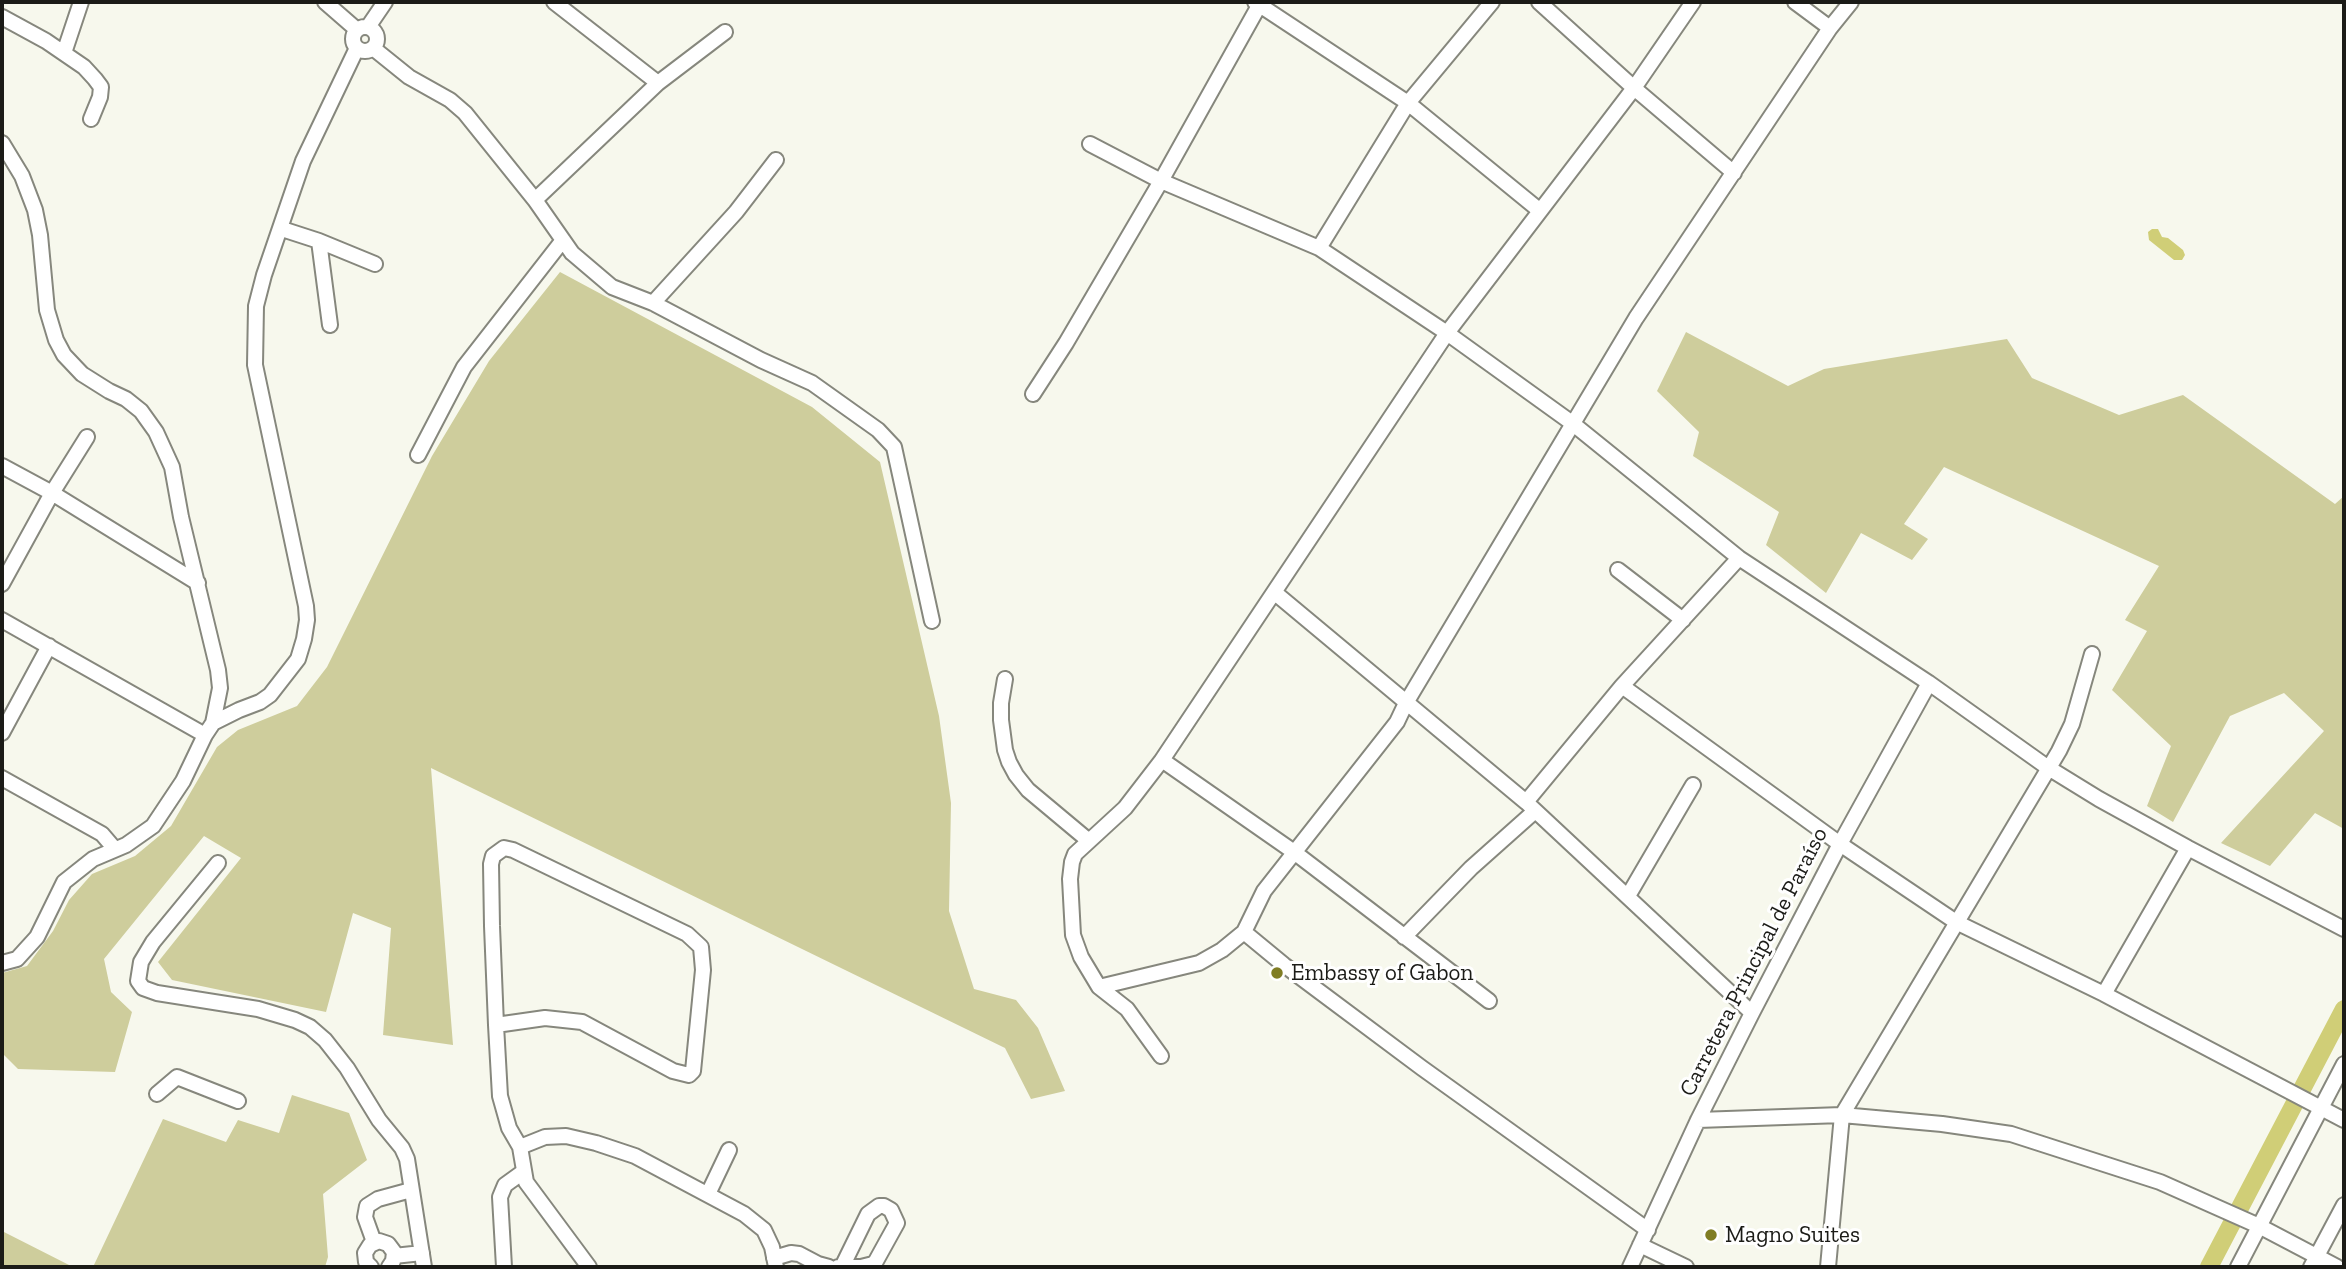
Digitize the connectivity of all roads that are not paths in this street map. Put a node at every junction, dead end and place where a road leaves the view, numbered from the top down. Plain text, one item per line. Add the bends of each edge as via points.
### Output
1 (81, 2) edge
2 (325, 2) edge
3 (385, 2) edge
4 (554, 2) edge
5 (1492, 2) edge
6 (1539, 2) edge
7 (1693, 2) edge
8 (1795, 2) edge
9 (1851, 2) edge
10 (1259, 3) edge
11 (2, 17) edge
12 (362, 28) junction
13 (1830, 28) junction
14 (725, 32) dead end
15 (357, 48) junction
16 (373, 48) junction
17 (64, 53) junction
18 (658, 83) junction
19 (1634, 88) junction
20 (1408, 103) junction
21 (91, 119) dead end
22 (2, 143) edge
23 (1090, 144) dead end
24 (776, 160) dead end
25 (1734, 173) junction
26 (1161, 181) junction
27 (535, 200) junction
28 (1539, 210) junction
29 (282, 229) junction
30 (563, 240) junction
31 (319, 241) junction
32 (1319, 248) junction
33 (375, 264) dead end
34 (653, 303) junction
35 (330, 325) dead end
36 (1447, 333) junction
37 (1033, 394) dead end
38 (1572, 424) junction
39 (87, 437) dead end
40 (418, 455) dead end
41 (2, 466) edge
42 (51, 493) junction
43 (1739, 558) junction
44 (1618, 570) dead end
45 (198, 583) junction
46 (2, 584) edge
47 (1274, 592) junction
48 (2, 620) edge
49 (1683, 620) junction
50 (932, 621) dead end
51 (49, 646) junction
52 (2092, 654) dead end
53 (1005, 679) dead end
54 (1928, 683) junction
55 (1622, 687) junction
56 (1406, 702) junction
57 (209, 729) junction
58 (2, 733) edge
59 (1162, 760) junction
60 (2048, 767) junction
61 (2, 778) edge
62 (1693, 785) dead end
63 (1530, 807) junction
64 (1089, 841) junction
65 (1840, 844) junction
66 (114, 848) junction
67 (2188, 848) junction
68 (1294, 852) junction
69 (218, 863) dead end
70 (1628, 896) junction
71 (1956, 922) junction
72 (2344, 929) edge
73 (1244, 932) junction
74 (1404, 937) junction
75 (2, 963) edge
76 (1099, 987) junction
77 (2104, 994) junction
78 (1489, 1000) dead end
79 (1752, 1013) junction
80 (496, 1025) junction
81 (1161, 1056) dead end
82 (2344, 1064) edge
83 (157, 1094) dead end
84 (238, 1101) dead end
85 (2314, 1106) junction
86 (1842, 1115) junction
87 (1698, 1120) junction
88 (2344, 1120) edge
89 (520, 1147) junction
90 (729, 1150) dead end
91 (523, 1172) junction
92 (411, 1190) junction
93 (708, 1194) junction
94 (2344, 1205) edge
95 (2259, 1226) junction
96 (1648, 1230) junction
97 (374, 1242) junction
98 (1640, 1245) junction
99 (423, 1260) edge
100 (391, 1262) edge
101 (2314, 1262) edge
102 (775, 1263) edge
103 (371, 1267) edge
104 (504, 1267) edge
105 (589, 1267) edge
106 (829, 1267) edge
107 (840, 1267) edge
108 (1630, 1267) edge
109 (1686, 1267) edge
110 (1828, 1267) edge
111 (2238, 1267) edge
112 (2337, 1267) edge

1 - 17 street
2 - 12 street
3 - 12 street
4 - 18 street
5 - 20 street
6 - 19 street
7 - 19 street
8 - 13 street
9 - 13 street
10 - 20 street
10 - 26 street
11 - 17 street
12 - 15 street via 352,41
12 - 16 street via 377,36
13 - 25 street
14 - 18 street
15 - 16 street
15 - 29 street via 313,138
16 - 27 street via 465,113
17 - 21 street via 84,67 101,88
18 - 27 street
19 - 25 street
19 - 28 street
20 - 28 street
20 - 32 street
22 - 45 street via 35,209 47,310 56,340 82,373 135,407 156,432 173,467
23 - 26 street
24 - 34 street via 736,212
25 - 38 street via 1636,318
26 - 32 street
26 - 37 street
27 - 30 street
28 - 36 street
29 - 31 street
29 - 57 street via 259,291 255,365 307,620 298,659 270,695
30 - 34 street via 612,287
30 - 40 street via 464,367
31 - 33 street
31 - 35 street
32 - 36 street
34 - 50 street via 812,383 894,446
36 - 38 street
36 - 47 street
38 - 43 street
38 - 56 street
39 - 42 street
41 - 42 street
42 - 45 street
42 - 46 street
43 - 49 street
43 - 54 street
44 - 49 street
45 - 57 street via 220,679
47 - 56 street
47 - 59 street
48 - 51 street
49 - 55 street
51 - 57 street
51 - 58 street
52 - 60 street via 2072,724
53 - 64 street via 1001,720 1012,768 1028,790
54 - 60 street
54 - 65 street, Carretera Principal de Paraíso
55 - 63 street
55 - 65 street
56 - 63 street
56 - 68 street via 1397,722
57 - 66 street via 153,826
59 - 64 street via 1125,808
59 - 68 street
60 - 67 street
60 - 71 street
61 - 66 street via 102,834
62 - 70 street
63 - 70 street
63 - 74 street
64 - 76 street via 1072,862 1073,936
65 - 71 street
65 - 79 street, Carretera Principal de Paraíso
66 - 75 street via 64,882 37,937 17,959
67 - 72 street
67 - 77 street
68 - 73 street via 1264,891
68 - 74 street
69 - 92 street via 153,942 141,962 138,981 157,993 258,1009 310,1027 347,1068 379,1121 402,1148
70 - 79 street
71 - 77 street
71 - 86 street
73 - 76 street via 1199,963
73 - 96 street via 1422,1068
74 - 78 street
76 - 81 street via 1126,1009
77 - 85 street
79 - 87 street, Carretera Principal de Paraíso
80 - 80 street via 545,1018 582,1022 673,1071 689,1075 703,970 701,947 687,934 504,848 491,864
80 - 89 street via 500,1096
82 - 85 street
83 - 84 street via 177,1077
85 - 88 street
85 - 95 street
86 - 87 street
86 - 95 street via 2011,1134 2160,1182
86 - 110 street
87 - 96 street, Carretera Principal de Paraíso
89 - 91 street
89 - 93 street via 545,1137 596,1143 635,1156
90 - 93 street
91 - 104 street via 505,1185 500,1197
91 - 105 street
92 - 97 street via 367,1206 365,1217
92 - 99 street
93 - 102 street via 764,1230
94 - 101 street
95 - 101 street
95 - 111 street
96 - 98 street, Carretera Principal de Paraíso
97 - 100 street via 388,1244
97 - 103 street via 365,1253
98 - 108 street, Carretera Principal de Paraíso
98 - 109 street
99 - 100 street
101 - 112 street
102 - 106 street via 791,1253
107 - 107 street via 876,1261 897,1223 891,1210 879,1206 868,1214

